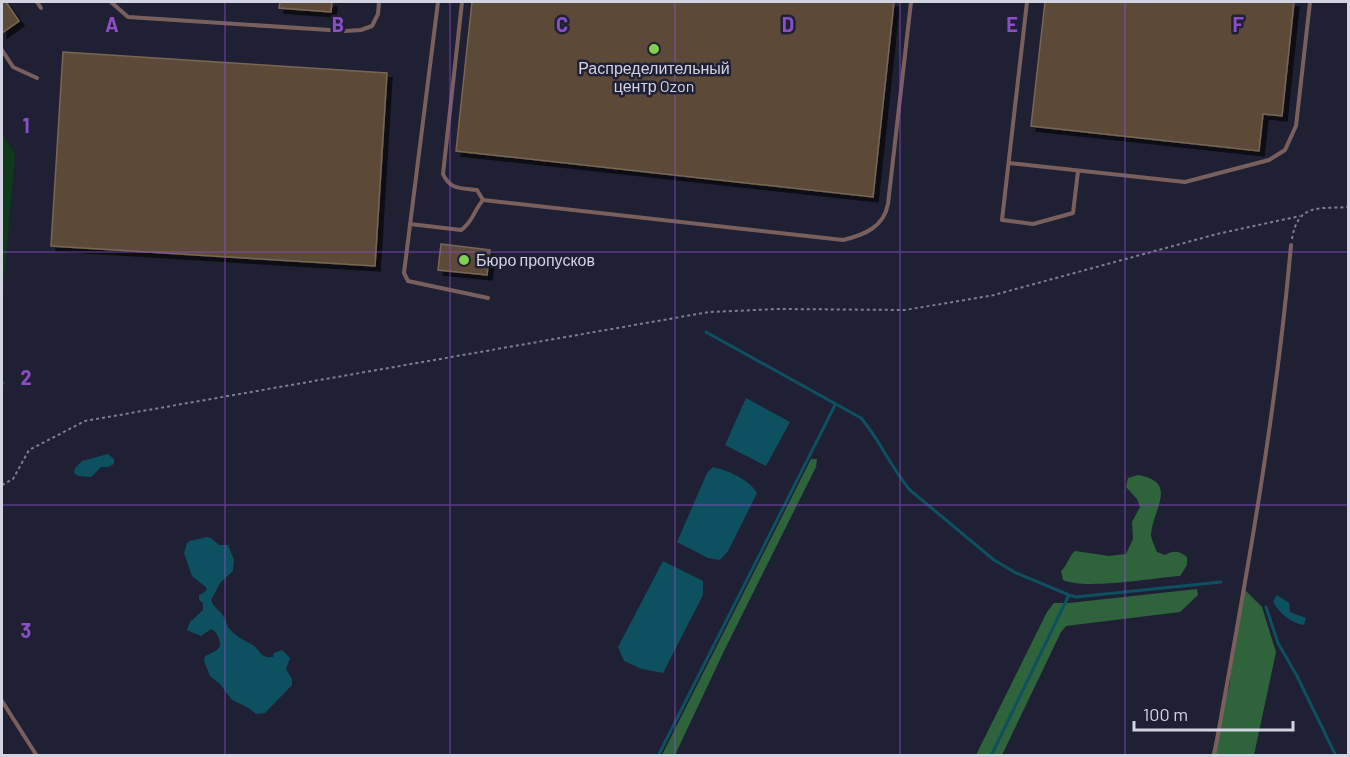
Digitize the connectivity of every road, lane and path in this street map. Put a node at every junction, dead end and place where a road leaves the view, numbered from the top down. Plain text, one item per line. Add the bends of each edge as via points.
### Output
1 (37, 2) edge
2 (111, 2) edge
3 (379, 2) edge
4 (438, 2) edge
5 (462, 2) edge
6 (911, 2) edge
7 (1027, 2) edge
8 (1310, 2) edge
9 (41, 8) dead end
10 (2, 50) edge
11 (38, 78) dead end
12 (1009, 163) junction
13 (1078, 170) junction
14 (483, 200) junction
15 (1348, 207) edge
16 (1300, 216) junction
17 (410, 224) junction
18 (1291, 245) joint
19 (488, 298) dead end
20 (2, 485) edge
21 (2, 701) edge
22 (37, 756) edge
23 (1214, 756) edge

1 - 9 lane
2 - 3 lane via 128,16 345,31 372,26
4 - 17 lane
5 - 14 lane via 443,174 453,187 477,190
6 - 14 lane via 888,204 881,222 872,229 843,240
7 - 12 lane
8 - 13 lane via 1296,126 1285,150 1269,160 1185,182
10 - 11 lane via 13,67
12 - 13 lane
12 - 13 lane via 1002,220 1033,224 1073,213
14 - 17 lane via 469,225 461,230
15 - 16 path via 1312,209
16 - 18 path via 1294,225
16 - 20 path via 1217,234 994,295 904,310 709,312 85,421 30,450 13,479
17 - 19 lane via 404,273 408,281
18 - 23 lane via 1267,440
21 - 22 lane

